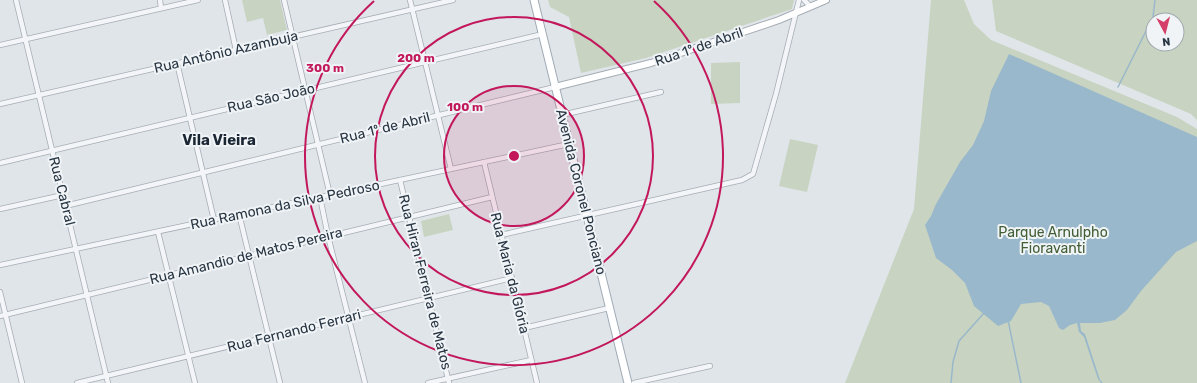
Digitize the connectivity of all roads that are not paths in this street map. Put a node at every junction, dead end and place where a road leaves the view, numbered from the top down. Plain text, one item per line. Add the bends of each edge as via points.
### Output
1 (16, 0) edge
2 (160, 0) edge
3 (198, 0) edge
4 (225, 0) edge
5 (284, 0) edge
6 (410, 0) edge
7 (453, 0) edge
8 (534, 0) edge
9 (799, 0) edge
10 (804, 0) edge
11 (826, 0) edge
12 (811, 6) junction
13 (162, 8) junction
14 (412, 9) junction
15 (795, 14) junction
16 (542, 34) junction
17 (293, 37) junction
18 (25, 39) junction
19 (0, 45) edge
20 (236, 50) junction
21 (425, 62) junction
22 (177, 63) junction
23 (555, 87) junction
24 (305, 90) junction
25 (661, 92) dead end
26 (39, 95) junction
27 (0, 104) edge
28 (438, 115) junction
29 (562, 115) junction
30 (190, 118) junction
31 (318, 144) junction
32 (569, 144) junction
33 (52, 150) junction
34 (484, 162) junction
35 (0, 163) edge
36 (451, 169) junction
37 (203, 172) junction
38 (400, 180) junction
39 (63, 195) junction
40 (330, 195) junction
41 (320, 197) junction
42 (492, 197) junction
43 (65, 206) junction
44 (0, 209) edge
45 (239, 214) junction
46 (587, 216) junction
47 (409, 217) junction
48 (214, 220) junction
49 (158, 232) junction
50 (501, 234) junction
51 (328, 236) junction
52 (76, 249) junction
53 (249, 256) junction
54 (0, 265) edge
55 (168, 275) junction
56 (512, 278) junction
57 (0, 292) edge
58 (87, 296) junction
59 (429, 298) junction
60 (609, 308) junction
61 (5, 314) junction
62 (0, 316) edge
63 (349, 317) junction
64 (524, 328) junction
65 (269, 337) junction
66 (188, 356) junction
67 (532, 360) junction
68 (710, 366) dead end
69 (106, 376) junction
70 (449, 381) edge
71 (22, 383) edge
72 (77, 383) edge
73 (108, 383) edge
74 (195, 383) edge
75 (280, 383) edge
76 (365, 383) edge
77 (428, 383) edge
78 (537, 383) edge
79 (628, 383) edge
80 (634, 383) edge

1 - 18 street, Rua Cabral
2 - 13 street
3 - 13 street
4 - 20 street
5 - 17 street
6 - 14 street
7 - 14 street, Rua Antônio Azambuja
8 - 16 main road, Avenida Coronel Ponciano
9 - 15 street
10 - 12 street
11 - 12 street, Rua 1º de Abril
12 - 15 street, Rua 1º de Abril
13 - 18 street
14 - 17 street, Rua Antônio Azambuja
14 - 21 street
15 - 23 street, Rua 1º de Abril via 651,63
15 - 46 street via 753,174 742,180
16 - 21 street, Rua São João
16 - 23 main road, Avenida Coronel Ponciano
17 - 20 street, Rua Antônio Azambuja
17 - 24 street
18 - 19 street
18 - 26 street, Rua Cabral
20 - 22 street, Rua Antônio Azambuja
21 - 24 street, Rua São João
21 - 28 street
22 - 26 street, Rua Antônio Azambuja
22 - 30 street
23 - 28 street, Rua 1º de Abril
23 - 29 main road, Avenida Coronel Ponciano
24 - 30 street, Rua São João
24 - 31 street
25 - 29 street
26 - 27 street, Rua Antônio Azambuja
26 - 33 street, Rua Cabral
28 - 31 street, Rua 1º de Abril
28 - 36 street
29 - 32 main road, Avenida Coronel Ponciano
30 - 33 street, Rua São João
30 - 37 street
31 - 37 street, Rua 1º de Abril
31 - 40 street
32 - 34 street, Rua Ramona da Silva Pedroso
32 - 46 main road, Avenida Coronel Ponciano
33 - 35 street, Rua São João
33 - 39 street, Rua Cabral
34 - 36 street, Rua Ramona da Silva Pedroso
34 - 42 street, Rua Maria da Glória
36 - 38 street, Rua Ramona da Silva Pedroso
37 - 43 street, Rua 1º de Abril
37 - 48 street
38 - 40 street, Rua Ramona da Silva Pedroso
38 - 47 street, Rua Hiran Ferreira de Matos
39 - 43 street, Rua Cabral
39 - 44 street
40 - 41 street, Rua Ramona da Silva Pedroso
41 - 45 street, Rua Ramona da Silva Pedroso
41 - 51 street
42 - 47 street, Rua Amandio de Matos Pereira
42 - 50 street, Rua Maria da Glória
43 - 52 street, Rua Cabral
45 - 48 street, Rua Ramona da Silva Pedroso
45 - 53 street
46 - 50 street
46 - 60 main road, Avenida Coronel Ponciano
47 - 51 street, Rua Amandio de Matos Pereira
47 - 59 street, Rua Hiran Ferreira de Matos
48 - 49 street, Rua Ramona da Silva Pedroso
49 - 52 street, Rua Ramona da Silva Pedroso
49 - 55 street
50 - 56 street, Rua Maria da Glória
51 - 53 street, Rua Amandio de Matos Pereira
51 - 63 street
52 - 54 street, Rua Ramona da Silva Pedroso
52 - 58 street, Rua Cabral
53 - 55 street, Rua Amandio de Matos Pereira
53 - 65 street
55 - 58 street, Rua Amandio de Matos Pereira
55 - 66 street
56 - 59 street, Rua Fernando Ferrari
56 - 64 street, Rua Maria da Glória
57 - 61 street
58 - 61 street, Rua Amandio de Matos Pereira
58 - 69 street, Rua Cabral
59 - 63 street, Rua Fernando Ferrari
59 - 70 street, Rua Hiran Ferreira de Matos
60 - 64 street
60 - 79 main road, Avenida Coronel Ponciano
61 - 62 street, Rua Amandio de Matos Pereira
61 - 71 street
63 - 65 street, Rua Fernando Ferrari
63 - 76 street
64 - 67 street, Rua Maria da Glória
65 - 66 street, Rua Fernando Ferrari
65 - 75 street
66 - 69 street, Rua Fernando Ferrari
66 - 74 street
67 - 70 street
67 - 78 street, Rua Maria da Glória
68 - 80 street
69 - 72 street, Rua Fernando Ferrari
69 - 73 street, Rua Cabral
70 - 77 street

